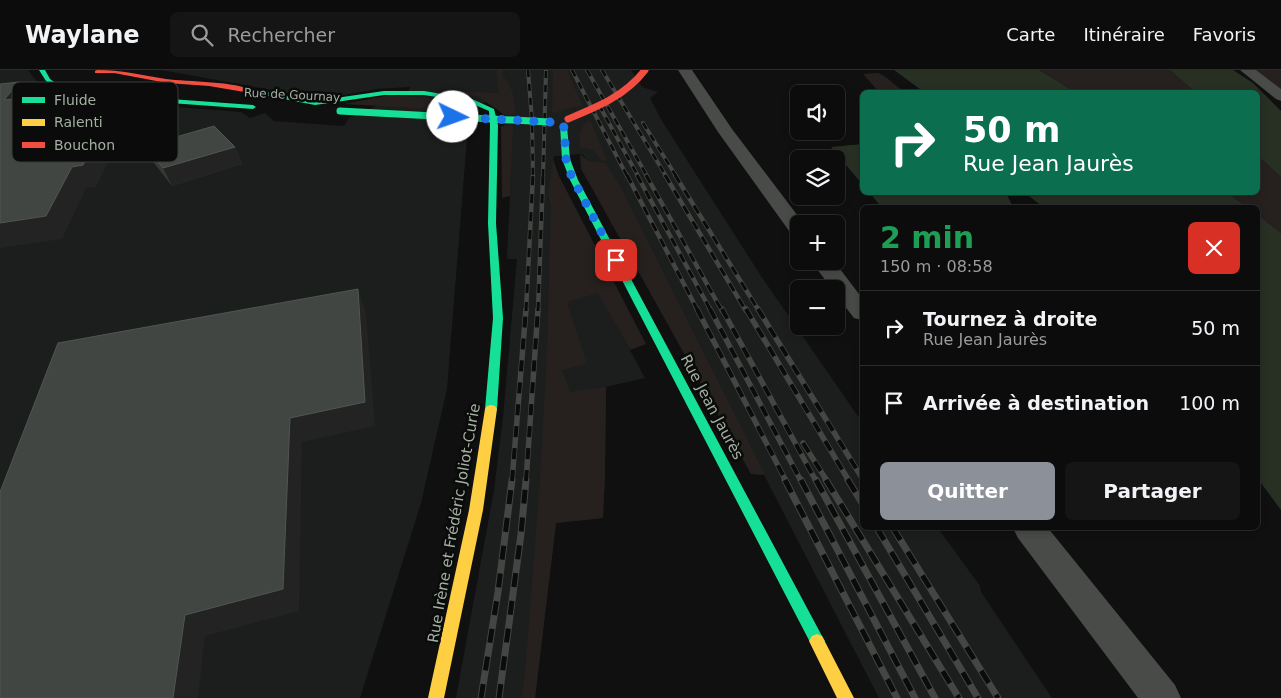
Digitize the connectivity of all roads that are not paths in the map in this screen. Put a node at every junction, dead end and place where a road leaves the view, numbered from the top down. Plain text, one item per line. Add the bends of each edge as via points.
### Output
1 (42, 70) edge
2 (645, 70) edge
3 (685, 70) edge
4 (1246, 70) edge
5 (97, 71) edge
6 (51, 82) edge
7 (74, 82) edge
8 (1281, 96) edge
9 (178, 103) edge
10 (264, 108) dead end
11 (283, 108) dead end
12 (566, 123) junction
13 (790, 219) edge
14 (829, 270) edge
15 (860, 310) edge
16 (1031, 530) edge
17 (436, 698) edge
18 (846, 698) edge
19 (1162, 698) edge

1 - 6 street, Rue de Gournay
2 - 12 street, bridge via 634,84
3 - 13 street
4 - 8 street
5 - 7 street
5 - 17 street, Rue Irène et Frédéric Joliot-Curie via 209,84 315,102 395,92 454,96 481,102 493,113 492,225 498,317 492,403 476,508
9 - 10 street, Rue de Gournay
11 - 12 street, Rue de Gournay, bridge via 550,122 552,126
12 - 18 street, Rue Jean Jaurès via 566,159 571,175
14 - 15 street
16 - 19 street

